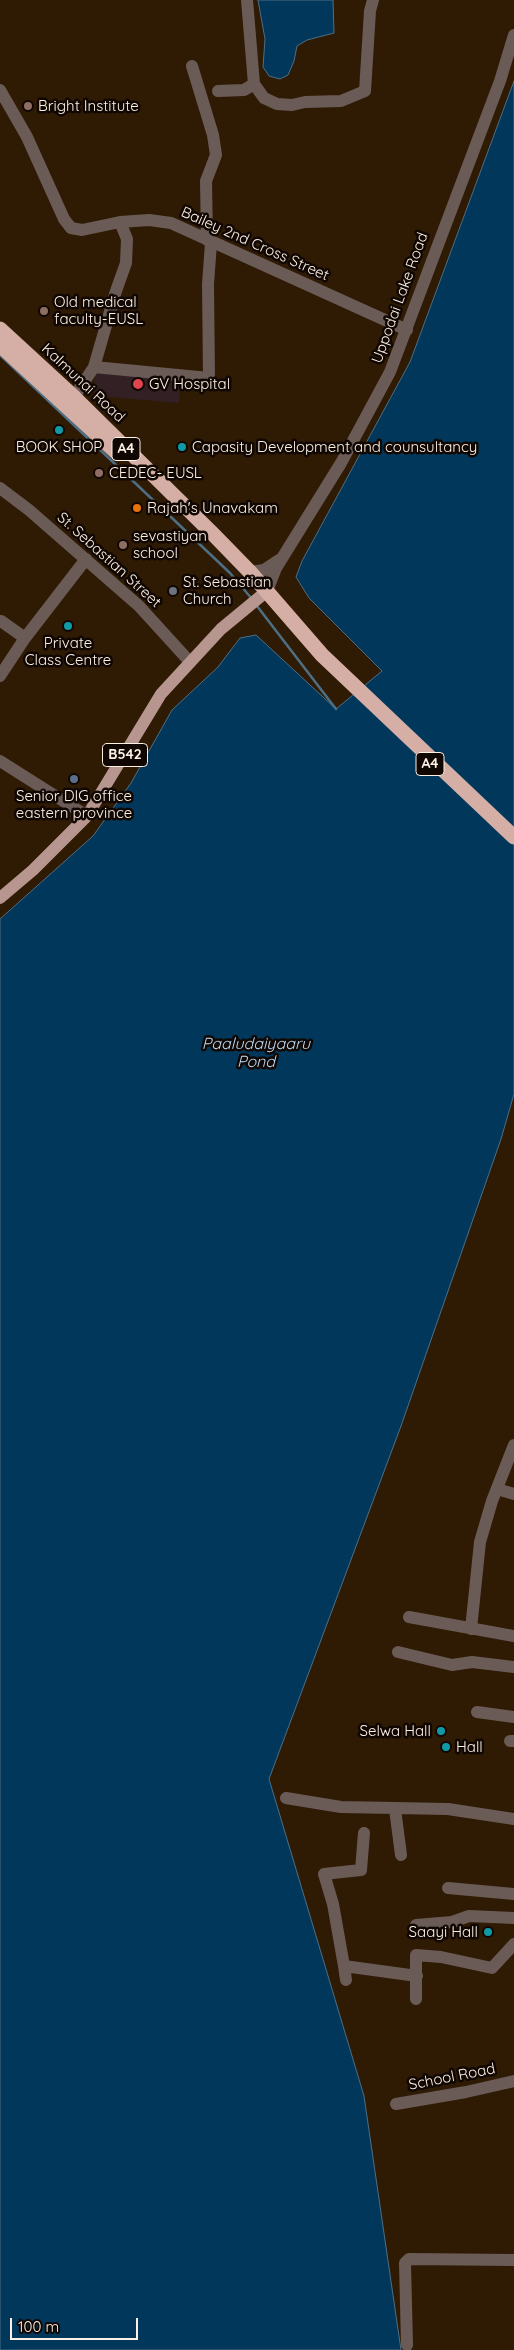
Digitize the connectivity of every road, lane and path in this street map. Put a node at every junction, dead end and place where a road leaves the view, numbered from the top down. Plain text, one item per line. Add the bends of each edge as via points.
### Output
1 (247, 0) edge
2 (373, 0) edge
3 (514, 35) edge
4 (192, 66) dead end
5 (254, 84) junction
6 (218, 91) dead end
7 (0, 93) edge
8 (120, 222) junction
9 (209, 241) junction
10 (0, 329) edge
11 (407, 330) junction
12 (0, 346) edge
13 (94, 367) junction
14 (74, 397) junction
15 (0, 489) edge
16 (283, 557) junction
17 (86, 559) junction
18 (250, 572) junction
19 (267, 597) junction
20 (1, 621) edge
21 (25, 638) junction
22 (190, 662) junction
23 (0, 676) edge
24 (347, 682) junction
25 (0, 761) edge
26 (87, 816) junction
27 (514, 837) edge
28 (514, 844) edge
29 (0, 898) edge
30 (514, 1445) edge
31 (497, 1489) junction
32 (514, 1494) edge
33 (409, 1617) dead end
34 (472, 1629) junction
35 (514, 1636) edge
36 (398, 1652) dead end
37 (514, 1667) edge
38 (477, 1712) dead end
39 (514, 1717) edge
40 (286, 1798) dead end
41 (395, 1810) junction
42 (514, 1819) edge
43 (364, 1834) dead end
44 (401, 1855) dead end
45 (448, 1888) dead end
46 (514, 1894) edge
47 (514, 1918) edge
48 (416, 1925) dead end
49 (514, 1944) edge
50 (344, 1966) junction
51 (417, 1976) junction
52 (346, 1980) dead end
53 (416, 1999) dead end
54 (514, 2080) edge
55 (396, 2104) dead end
56 (514, 2260) edge
57 (407, 2345) dead end

1 - 5 street
2 - 5 street via 365,91 341,101 292,105 277,104 264,98
3 - 11 street, Uppodai Lake Road via 500,81
4 - 9 street via 216,155 206,181
5 - 6 street via 244,90
7 - 8 street, Bailey 2nd Cross Street via 27,137 71,228 82,230
8 - 9 street, Bailey 2nd Cross Street via 149,220 171,223
8 - 13 street via 127,239 126,263
9 - 11 street, Bailey 2nd Cross Street
9 - 13 street via 209,378
10 - 14 highway, Kalmunai Road / A4
11 - 16 street, Uppodai Lake Road via 371,410
12 - 19 highway, Kalmunai Road / A4 via 216,544
13 - 14 street
14 - 18 highway, Kalmunai Road / A4
15 - 17 street, St. Sebastian Street
16 - 18 street, Uppodai Lake Road via 264,570
16 - 19 street, Uppodai Lake Road
17 - 21 street
17 - 22 street, St. Sebastian Street via 139,606
18 - 19 highway, Kalmunai Road / A4
19 - 22 main road, B542 via 245,608
19 - 24 highway, Kalmunai Road / A4
20 - 21 street
21 - 23 street
22 - 26 main road, B542 via 161,694
24 - 27 highway, A4
24 - 28 highway, A4
25 - 26 street
26 - 29 main road, B542
30 - 31 street
31 - 32 street
31 - 34 street via 480,1542
33 - 34 street
34 - 35 street
36 - 37 street via 452,1665 472,1662
38 - 39 street
40 - 41 street via 341,1807
41 - 42 street via 448,1809
41 - 44 street
43 - 50 street via 361,1870 324,1874 334,1904
45 - 46 street
47 - 48 street via 469,1916 452,1922
49 - 51 street via 492,1968 416,1956
50 - 51 street
50 - 52 street
51 - 53 street
54 - 55 street, School Road
56 - 57 street via 409,2259 405,2263

